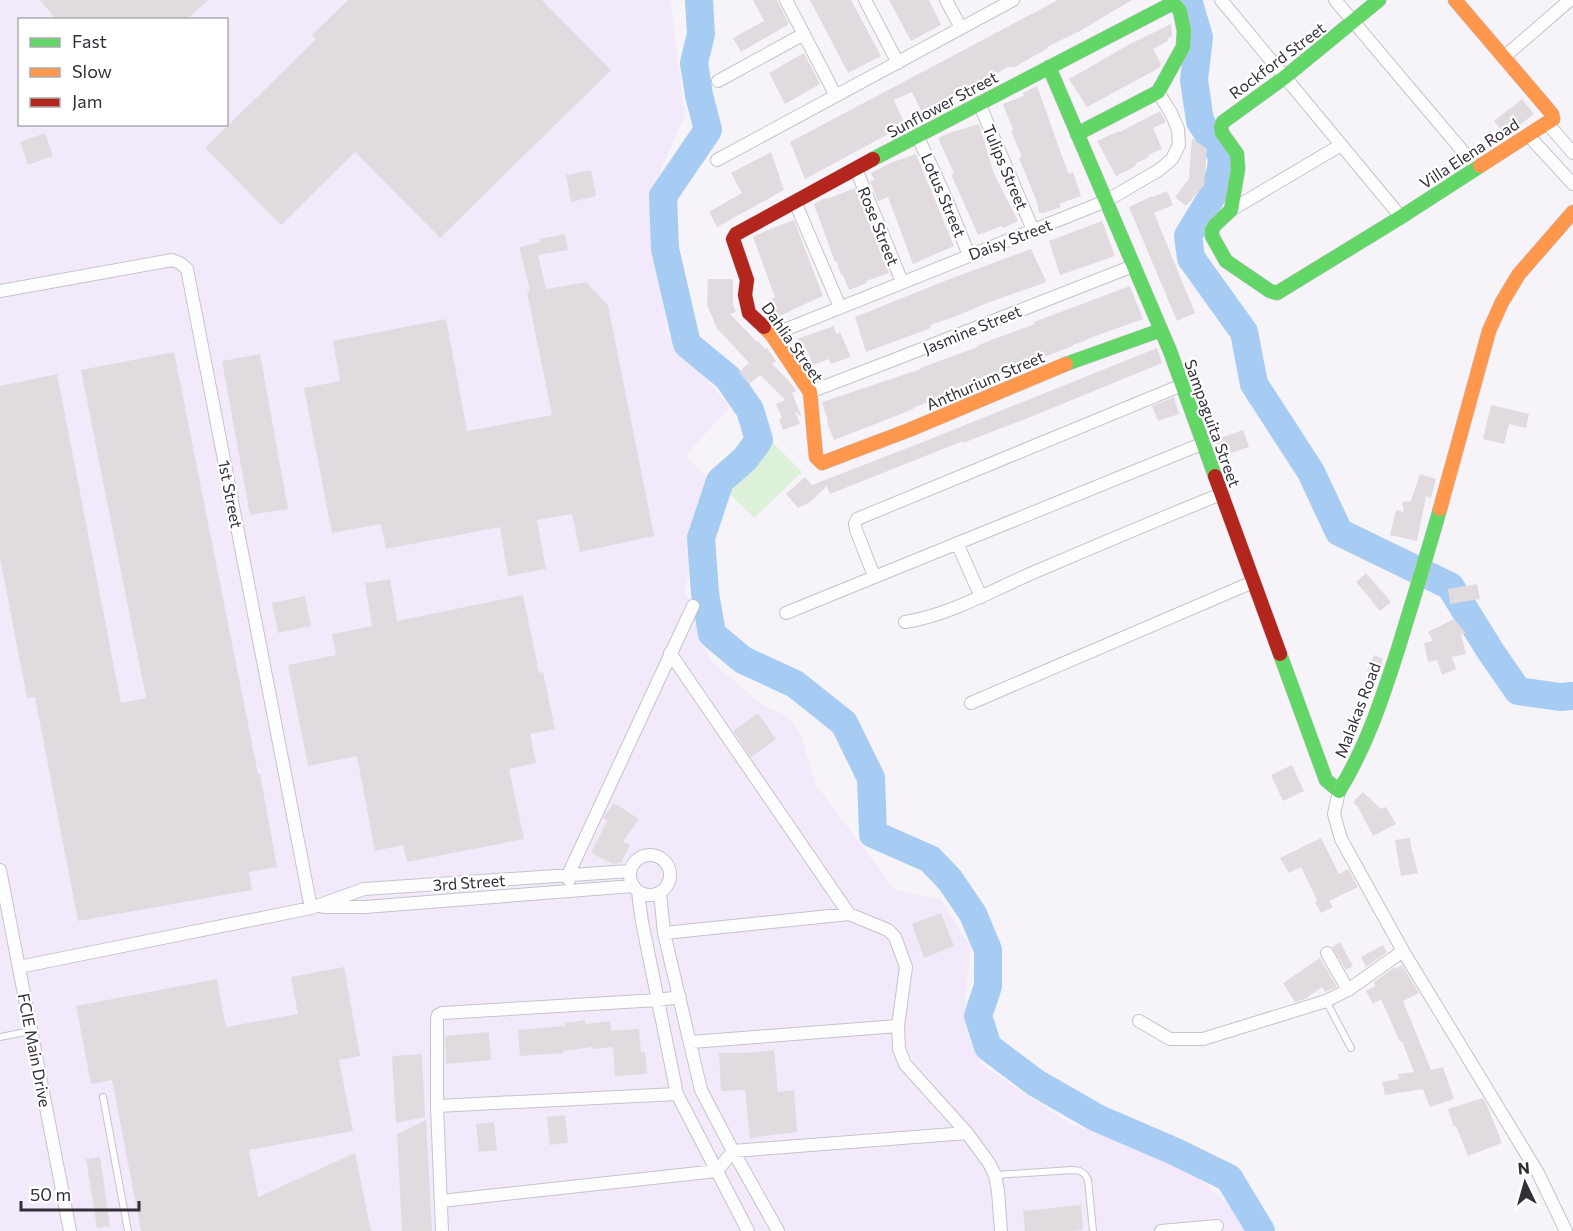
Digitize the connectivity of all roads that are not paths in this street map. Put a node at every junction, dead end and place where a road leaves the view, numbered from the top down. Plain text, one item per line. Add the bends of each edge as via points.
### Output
1 (786, 0) edge
2 (865, 0) edge
3 (946, 0) edge
4 (1013, 0) edge
5 (1221, 0) edge
6 (1335, 0) edge
7 (1379, 0) edge
8 (1455, 0) edge
9 (1570, 0) edge
10 (1353, 22) junction
11 (961, 28) junction
12 (804, 34) junction
13 (1504, 57) junction
14 (898, 63) junction
15 (1048, 67) junction
16 (1285, 77) junction
17 (718, 81) dead end
18 (1158, 92) junction
19 (836, 96) junction
20 (979, 103) junction
21 (1546, 123) junction
22 (1077, 134) junction
23 (918, 135) junction
24 (1528, 135) junction
25 (1341, 145) junction
26 (1573, 153) edge
27 (717, 160) dead end
28 (1477, 168) junction
29 (856, 169) junction
30 (1573, 184) edge
31 (1106, 201) junction
32 (795, 202) junction
33 (1231, 210) junction
34 (1573, 212) edge
35 (1401, 217) junction
36 (1033, 230) junction
37 (733, 239) joint
38 (969, 255) junction
39 (1133, 266) junction
40 (903, 282) junction
41 (0, 291) edge
42 (840, 307) junction
43 (1161, 330) junction
44 (772, 335) junction
45 (1182, 385) junction
46 (810, 392) junction
47 (1204, 443) junction
48 (822, 463) joint
49 (1221, 494) junction
50 (957, 543) junction
51 (874, 576) junction
52 (1253, 582) junction
53 (981, 597) junction
54 (693, 606) dead end
55 (786, 613) dead end
56 (905, 622) dead end
57 (670, 653) junction
58 (971, 703) dead end
59 (1339, 791) junction
60 (0, 870) edge
61 (630, 871) junction
62 (568, 875) junction
63 (636, 889) junction
64 (569, 890) junction
65 (660, 893) junction
66 (311, 908) junction
67 (849, 914) junction
68 (664, 933) junction
69 (1403, 951) junction
70 (1327, 953) dead end
71 (19, 967) junction
72 (1348, 990) junction
73 (680, 997) junction
74 (658, 1000) junction
75 (1326, 1001) junction
76 (1139, 1021) dead end
77 (898, 1026) junction
78 (31, 1031) junction
79 (0, 1037) edge
80 (691, 1042) junction
81 (1351, 1048) dead end
82 (677, 1094) junction
83 (104, 1097) dead end
84 (437, 1106) junction
85 (968, 1133) junction
86 (733, 1151) junction
87 (717, 1171) junction
88 (995, 1175) junction
89 (441, 1201) junction
90 (1217, 1226) dead end
91 (70, 1231) edge
92 (128, 1231) edge
93 (442, 1231) edge
94 (748, 1231) edge
95 (778, 1231) edge
96 (1001, 1231) edge
97 (1093, 1231) edge
98 (1161, 1231) edge
99 (1566, 1231) edge

1 - 12 street
2 - 14 street
3 - 11 street
4 - 11 street
5 - 16 street
6 - 10 street
7 - 10 street, Rockford Street
8 - 13 street
9 - 13 street
10 - 16 street, Rockford Street
10 - 28 street
11 - 14 street
12 - 17 street
12 - 19 street
13 - 21 street via 1552,114 1553,119
14 - 19 street
15 - 18 street, Sunflower Street via 1171,4 1180,11 1184,47
15 - 20 street, Sunflower Street
15 - 22 street, Sampaguita Street
16 - 25 street
16 - 33 street, Rockford Street via 1223,122 1222,133 1237,154
18 - 22 street
18 - 31 street, Daisy Street via 1178,129 1179,145 1172,159 1159,170
19 - 27 street
20 - 23 street, Sunflower Street
20 - 36 street, Tulips Street
21 - 24 street, Villa Elena Road
21 - 26 street
22 - 31 street, Sampaguita Street
23 - 29 street, Sunflower Street
23 - 38 street, Lotus Street
24 - 28 street, Villa Elena Road
24 - 30 street
25 - 33 street
25 - 35 street
28 - 35 street, Villa Elena Road
29 - 32 street, Sunflower Street
29 - 40 street, Rose Street
31 - 36 street, Daisy Street
31 - 39 street, Sampaguita Street
32 - 37 street, Sunflower Street
32 - 42 street
33 - 35 street, Villa Elena Road via 1215,225 1212,236 1226,261 1277,293
34 - 59 street, Malakas Road via 1519,274 1489,331 1416,591 1375,720
36 - 38 street, Daisy Street
37 - 44 street, Dahlia Street via 747,280 749,312
38 - 40 street, Daisy Street
39 - 43 street, Sampaguita Street
39 - 46 street, Jasmine Street
40 - 42 street, Daisy Street
41 - 66 street, 1st Street via 172,260 187,269
42 - 44 street, Daisy Street
43 - 45 street, Sampaguita Street
43 - 48 street, Anthurium Street via 1050,370
44 - 46 street, Dahlia Street
45 - 47 street, Sampaguita Street
45 - 51 street via 857,519 856,530
46 - 48 street, Dahlia Street via 816,457
47 - 49 street, Sampaguita Street
47 - 50 street
49 - 52 street, Sampaguita Street
49 - 53 street
50 - 51 street
50 - 53 street
51 - 55 street
52 - 58 street
52 - 59 street, Sampaguita Street via 1326,780
53 - 56 street via 924,619
54 - 57 street
57 - 62 street
57 - 67 street
59 - 69 street, Malakas Road via 1334,814 1341,839
60 - 71 street, FCIE Main Drive
61 - 62 street, 3rd Street
61 - 63 street
61 - 65 street via 639,858 660,856 671,872 669,884
62 - 64 street
62 - 66 street, 3rd Street via 364,890
63 - 64 street, 3rd Street
63 - 65 street via 645,895
63 - 74 street
64 - 66 street, 3rd Street via 365,908
65 - 68 street
66 - 71 street, 3rd Street
67 - 68 street
67 - 77 street via 888,930 895,937 906,967
68 - 73 street
69 - 72 street
69 - 99 street, Malakas Road via 1538,1173
70 - 72 street
71 - 78 street, FCIE Main Drive
72 - 75 street
73 - 74 street
73 - 80 street
74 - 82 street
74 - 84 street via 442,1012 437,1019
75 - 76 street via 1203,1039 1170,1039
75 - 81 lane
77 - 80 street
77 - 85 street via 899,1049 905,1064
78 - 79 lane
78 - 91 street, FCIE Main Drive
80 - 86 street via 702,1090
82 - 84 street
82 - 87 street
83 - 92 lane
84 - 89 street
85 - 86 street
85 - 88 street
86 - 87 street
86 - 95 street
87 - 89 street
87 - 94 street
88 - 96 street
88 - 97 lane via 1082,1172 1088,1180
89 - 93 street
90 - 98 street

